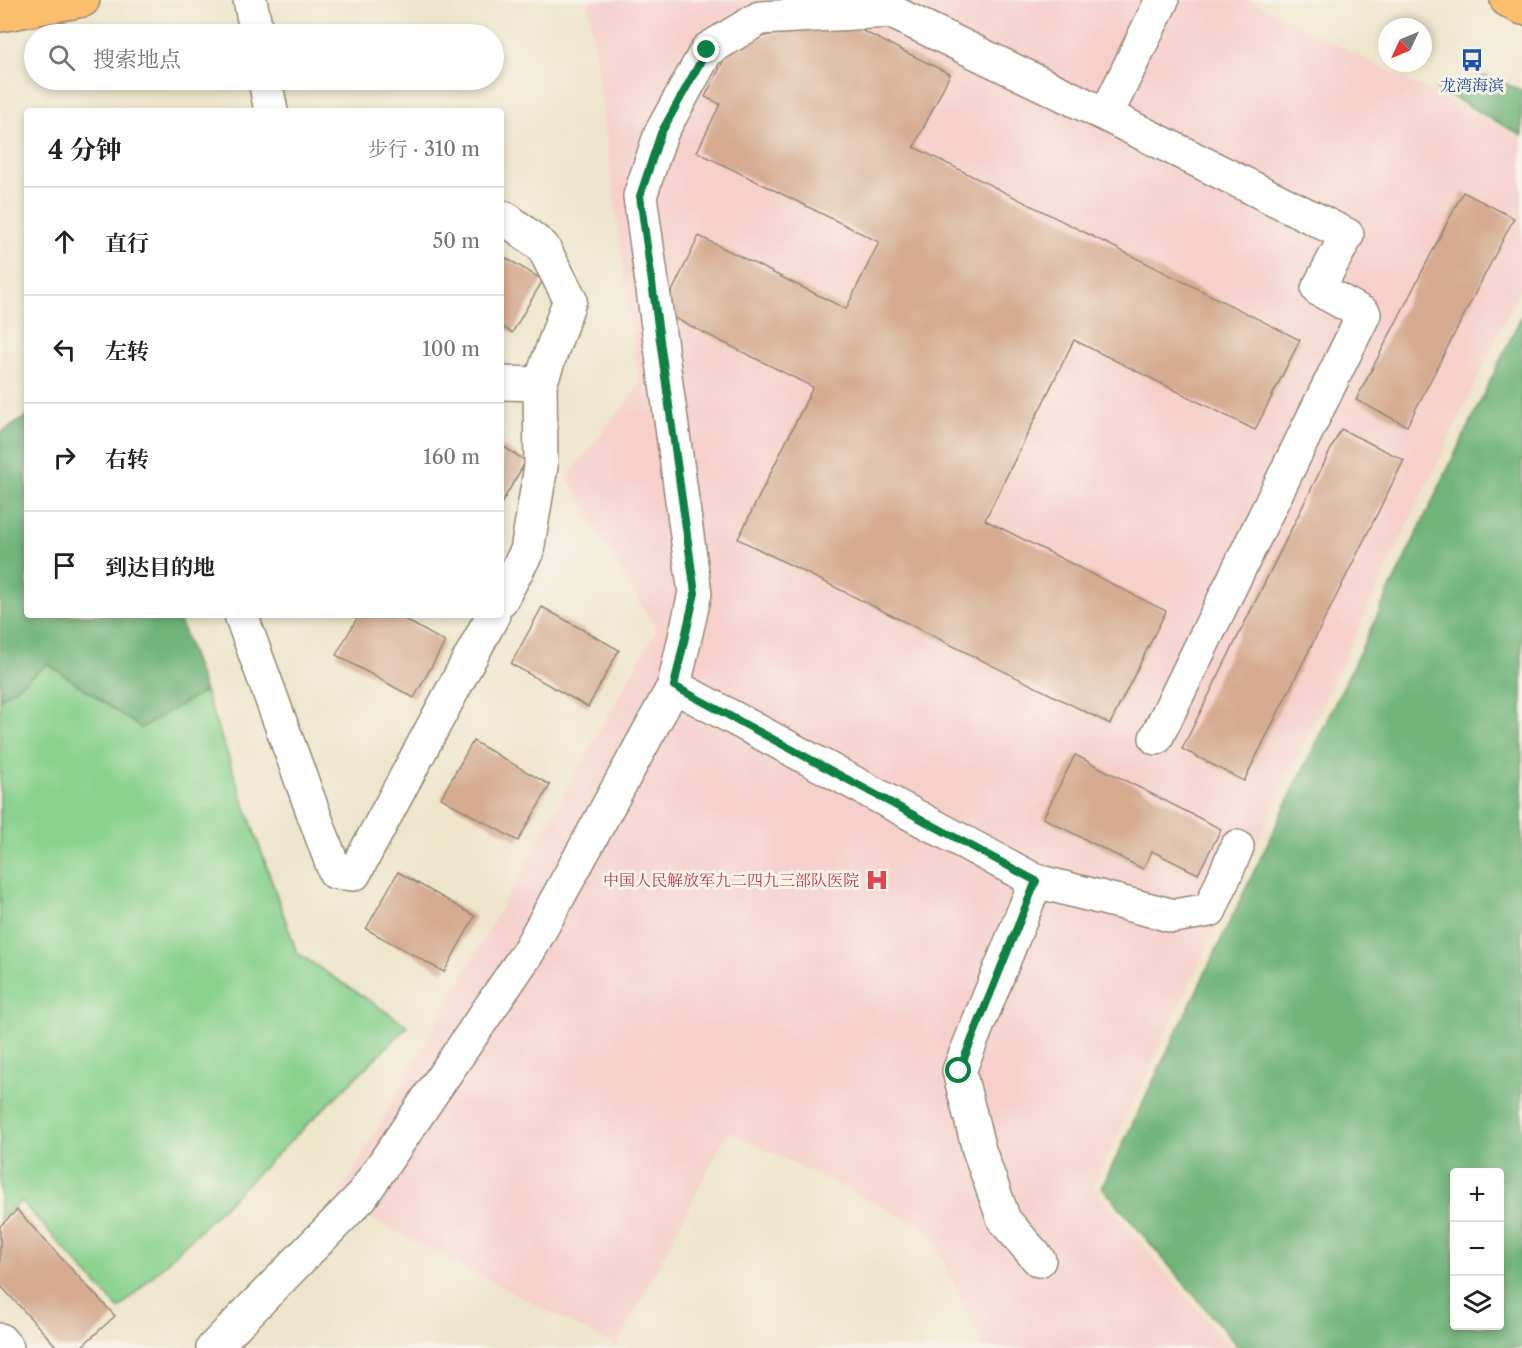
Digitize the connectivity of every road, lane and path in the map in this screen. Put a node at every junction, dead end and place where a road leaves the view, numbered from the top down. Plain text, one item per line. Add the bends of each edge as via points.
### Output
1 (83, 0) edge
2 (250, 0) edge
3 (1162, 0) edge
4 (1507, 0) edge
5 (1522, 8) edge
6 (0, 15) edge
7 (255, 24) edge
8 (267, 90) edge
9 (270, 108) edge
10 (1106, 115) junction
11 (504, 218) edge
12 (504, 383) edge
13 (540, 384) junction
14 (504, 594) edge
15 (242, 618) edge
16 (491, 618) edge
17 (674, 686) junction
18 (1156, 738) dead end
19 (1238, 848) dead end
20 (1036, 881) junction
21 (1039, 1260) dead end
22 (0, 1340) edge
23 (8, 1348) edge
24 (213, 1348) edge

1 - 6 highway
2 - 7 street
3 - 10 street
4 - 5 highway
8 - 9 street
10 - 17 street via 890,11 760,18 707,50 661,133 640,196 695,593
10 - 18 street via 1347,235 1318,289 1364,314
11 - 13 street via 543,247 570,299
12 - 13 street
13 - 14 street via 541,466 527,551
15 - 16 street via 335,872 354,874
17 - 20 street
17 - 24 street via 528,952 361,1197
19 - 20 street via 1209,910 1174,916
20 - 21 street via 959,1071 979,1150 1004,1220
22 - 23 street

